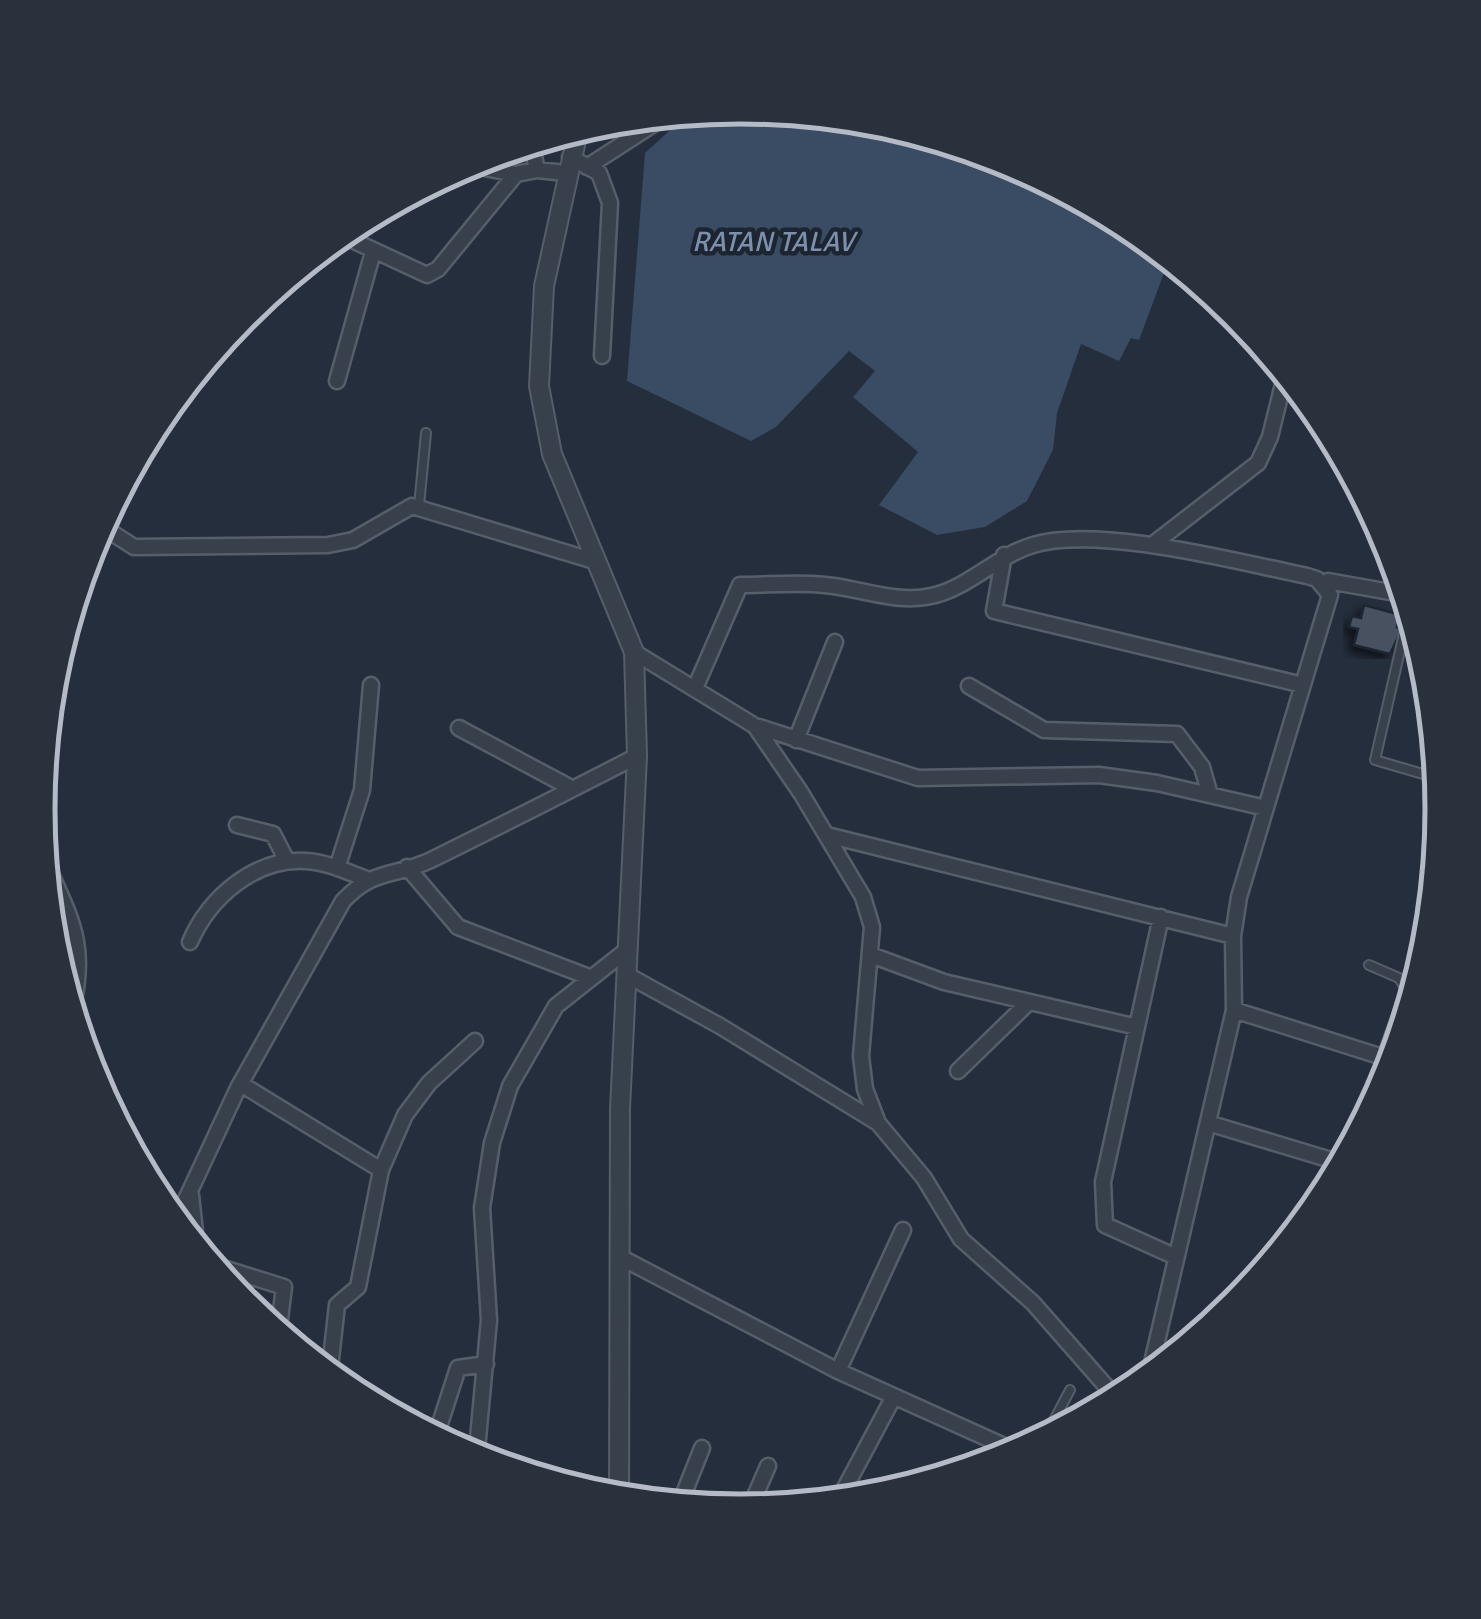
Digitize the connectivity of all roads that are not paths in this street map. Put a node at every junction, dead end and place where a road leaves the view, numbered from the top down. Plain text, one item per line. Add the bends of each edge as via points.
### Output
1 (636, 132) edge
2 (577, 144) edge
3 (533, 156) edge
4 (575, 166) junction
5 (494, 170) edge
6 (536, 170) junction
7 (516, 174) junction
8 (356, 243) edge
9 (373, 252) junction
10 (602, 356) dead end
11 (337, 381) dead end
12 (1282, 389) edge
13 (426, 433) dead end
14 (419, 506) junction
15 (113, 535) edge
16 (1152, 546) junction
17 (1004, 555) junction
18 (594, 562) junction
19 (1324, 585) junction
20 (1391, 592) edge
21 (1404, 635) edge
22 (835, 642) dead end
23 (634, 652) junction
24 (371, 685) dead end
25 (1303, 685) junction
26 (696, 686) junction
27 (969, 686) dead end
28 (755, 726) junction
29 (460, 728) dead end
30 (796, 740) junction
31 (637, 756) junction
32 (1425, 775) edge
33 (573, 788) junction
34 (1210, 796) junction
35 (1266, 808) junction
36 (237, 825) dead end
37 (827, 835) junction
38 (287, 862) junction
39 (407, 867) junction
40 (338, 868) junction
41 (367, 879) junction
42 (60, 893) edge
43 (1161, 917) junction
44 (1233, 936) junction
45 (190, 942) dead end
46 (628, 949) junction
47 (871, 956) junction
48 (1369, 965) dead end
49 (627, 974) junction
50 (589, 977) junction
51 (77, 981) edge
52 (1404, 985) edge
53 (1029, 1002) junction
54 (1234, 1010) junction
55 (1137, 1027) junction
56 (475, 1042) dead end
57 (1380, 1055) edge
58 (958, 1070) dead end
59 (241, 1084) junction
60 (878, 1123) junction
61 (1208, 1123) junction
62 (1329, 1160) edge
63 (381, 1170) junction
64 (190, 1189) junction
65 (182, 1206) edge
66 (194, 1223) edge
67 (903, 1230) dead end
68 (620, 1257) junction
69 (1176, 1257) junction
70 (234, 1271) edge
71 (280, 1317) edge
72 (1153, 1356) edge
73 (331, 1359) edge
74 (486, 1364) junction
75 (838, 1371) junction
76 (1108, 1387) edge
77 (1070, 1390) dead end
78 (893, 1398) junction
79 (1055, 1418) edge
80 (439, 1425) edge
81 (478, 1443) edge
82 (999, 1445) edge
83 (702, 1448) dead end
84 (768, 1466) dead end
85 (619, 1484) edge
86 (845, 1487) edge
87 (684, 1493) edge
88 (756, 1495) edge

1 - 4 street
2 - 4 street
3 - 6 street
4 - 6 street
4 - 10 street via 598,173 610,203
4 - 18 street via 544,286 539,386 552,454
5 - 7 street
6 - 7 street
7 - 9 street via 438,269 417,274
8 - 9 street
9 - 11 street
12 - 16 street via 1258,463
13 - 14 lane
14 - 15 street via 406,506 362,536 328,546 134,547
14 - 18 street
16 - 17 street via 1052,540
16 - 19 street
17 - 25 street via 994,612
17 - 26 street via 934,596 740,584
18 - 23 street
19 - 20 street
19 - 25 street via 1330,596
21 - 32 lane via 1376,760
22 - 30 street
23 - 26 street
23 - 31 street
24 - 40 street via 362,790
25 - 35 street
26 - 28 street
27 - 34 street via 1044,730 1177,734 1202,766
28 - 30 street
28 - 37 street
29 - 33 street
30 - 34 street via 918,778 1098,775
31 - 33 street
31 - 46 street
33 - 39 street
34 - 35 street
35 - 44 street
36 - 38 street via 273,834
37 - 43 street
37 - 47 street via 863,896
38 - 40 street
38 - 45 street via 248,876 213,900
39 - 41 street
39 - 50 street via 458,927
40 - 41 street
41 - 59 street via 344,901
42 - 51 street via 76,927
43 - 44 street
43 - 55 street
44 - 54 street
46 - 49 street
46 - 50 street
47 - 53 street
47 - 60 street via 861,1056
48 - 52 lane
49 - 60 street
49 - 68 street
50 - 74 street via 556,1006 531,1042 492,1142 482,1208
53 - 55 street
53 - 58 street
54 - 57 street
54 - 61 street
55 - 69 street via 1103,1182 1105,1225
56 - 63 street via 414,1099
59 - 63 street
59 - 64 street
60 - 76 street via 924,1178 961,1239 1033,1303
61 - 62 street
61 - 69 street
63 - 73 street via 358,1287 337,1305
64 - 65 street
64 - 66 street
67 - 75 street
68 - 75 street
68 - 85 street
69 - 72 street
70 - 71 street via 284,1287
74 - 80 street via 458,1368
74 - 81 street
75 - 78 street
77 - 79 lane
78 - 82 street
78 - 86 street
83 - 87 street
84 - 88 street

